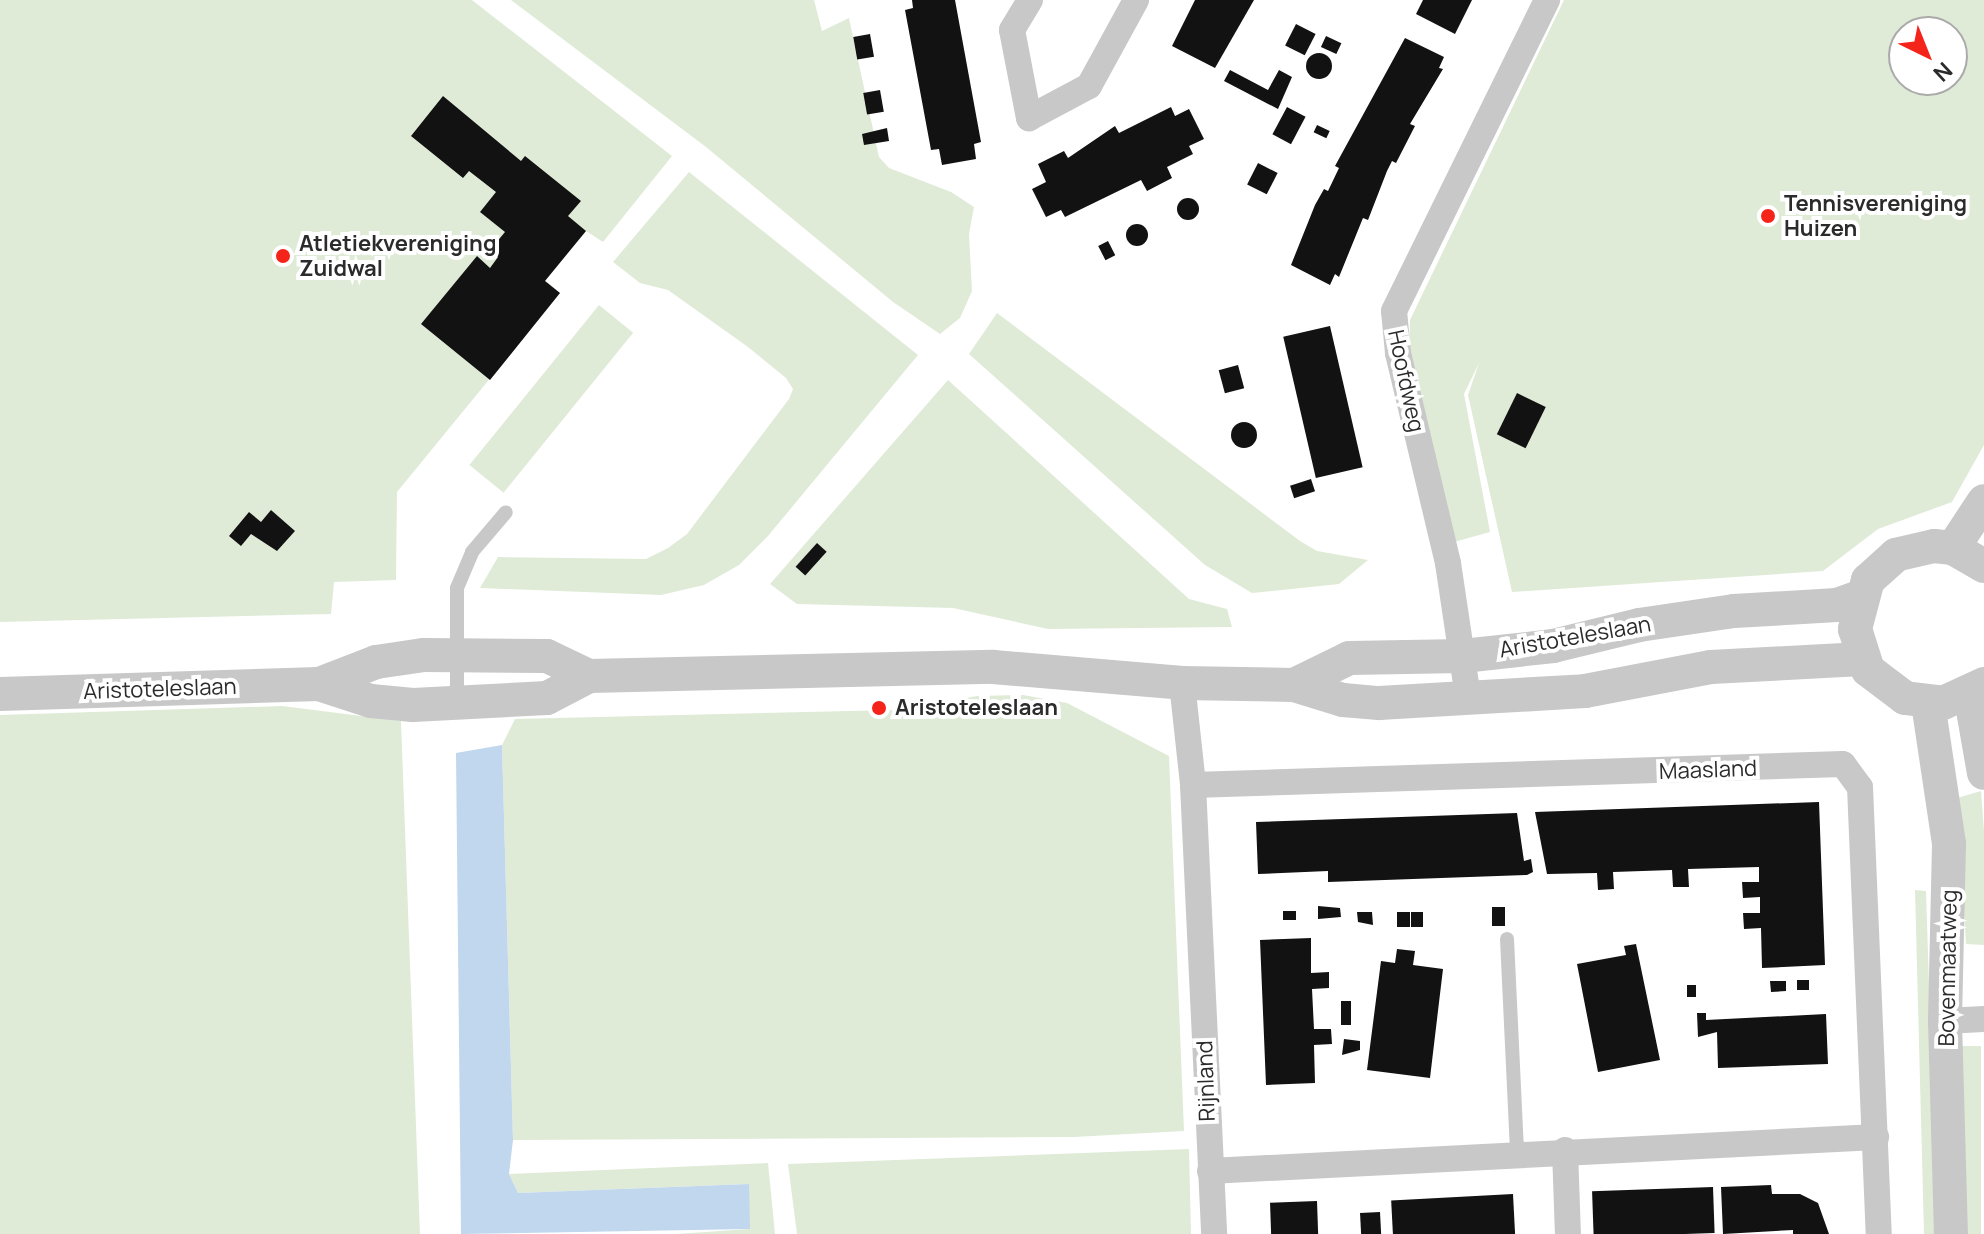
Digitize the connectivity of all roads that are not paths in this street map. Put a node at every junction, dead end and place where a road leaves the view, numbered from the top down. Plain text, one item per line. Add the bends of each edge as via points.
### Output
1 (1030, 0) edge
2 (1135, 0) edge
3 (1547, 0) edge
4 (1984, 501) edge
5 (506, 512) dead end
6 (1953, 548) junction
7 (1984, 566) edge
8 (1859, 597) junction
9 (455, 655) junction
10 (1463, 656) junction
11 (1862, 659) junction
12 (589, 676) junction
13 (1182, 683) junction
14 (319, 684) junction
15 (1294, 685) junction
16 (1977, 689) edge
17 (0, 694) edge
18 (1468, 697) junction
19 (457, 702) junction
20 (1928, 703) junction
21 (1984, 773) edge
22 (1193, 785) junction
23 (1507, 939) dead end
24 (1984, 1019) edge
25 (1945, 1021) junction
26 (1876, 1137) junction
27 (1565, 1150) junction
28 (1517, 1152) junction
29 (1210, 1171) junction
30 (1214, 1234) edge
31 (1568, 1234) edge
32 (1879, 1234) edge
33 (1951, 1234) edge

1 - 2 street via 1012,30 1029,118 1089,86
3 - 10 street, Hoofdweg via 1394,311 1398,353 1448,563
4 - 6 street
5 - 9 lane via 464,568 453,605
6 - 7 street
6 - 8 street via 1914,548 1896,555 1868,580
8 - 10 street, Aristoteleslaan via 1837,605 1734,611 1639,625 1553,646
8 - 11 street via 1855,629
9 - 12 street, Aristoteleslaan via 547,656
9 - 14 street, Aristoteleslaan via 376,662
9 - 19 lane
10 - 15 street, Aristoteleslaan via 1349,658
10 - 18 street, Hoofdweg
11 - 18 street, Aristoteleslaan via 1711,667 1585,691
11 - 20 street via 1894,693
12 - 13 street, Aristoteleslaan via 993,667
12 - 19 street, Aristoteleslaan via 547,698
13 - 15 street, Aristoteleslaan
13 - 22 street, Rijnland
14 - 17 street, Aristoteleslaan
14 - 19 street, Aristoteleslaan via 392,704
15 - 18 street, Aristoteleslaan via 1343,700 1379,703
16 - 20 street
16 - 21 street
20 - 25 street, Bovenmaatweg via 1949,844
22 - 26 street, Maasland via 1843,764 1860,787
22 - 29 street, Rijnland
23 - 28 lane
24 - 25 street
25 - 33 street, Bovenmaatweg
26 - 27 street
26 - 32 street
27 - 28 street
27 - 31 street
28 - 29 street
29 - 30 street, Rijnland

